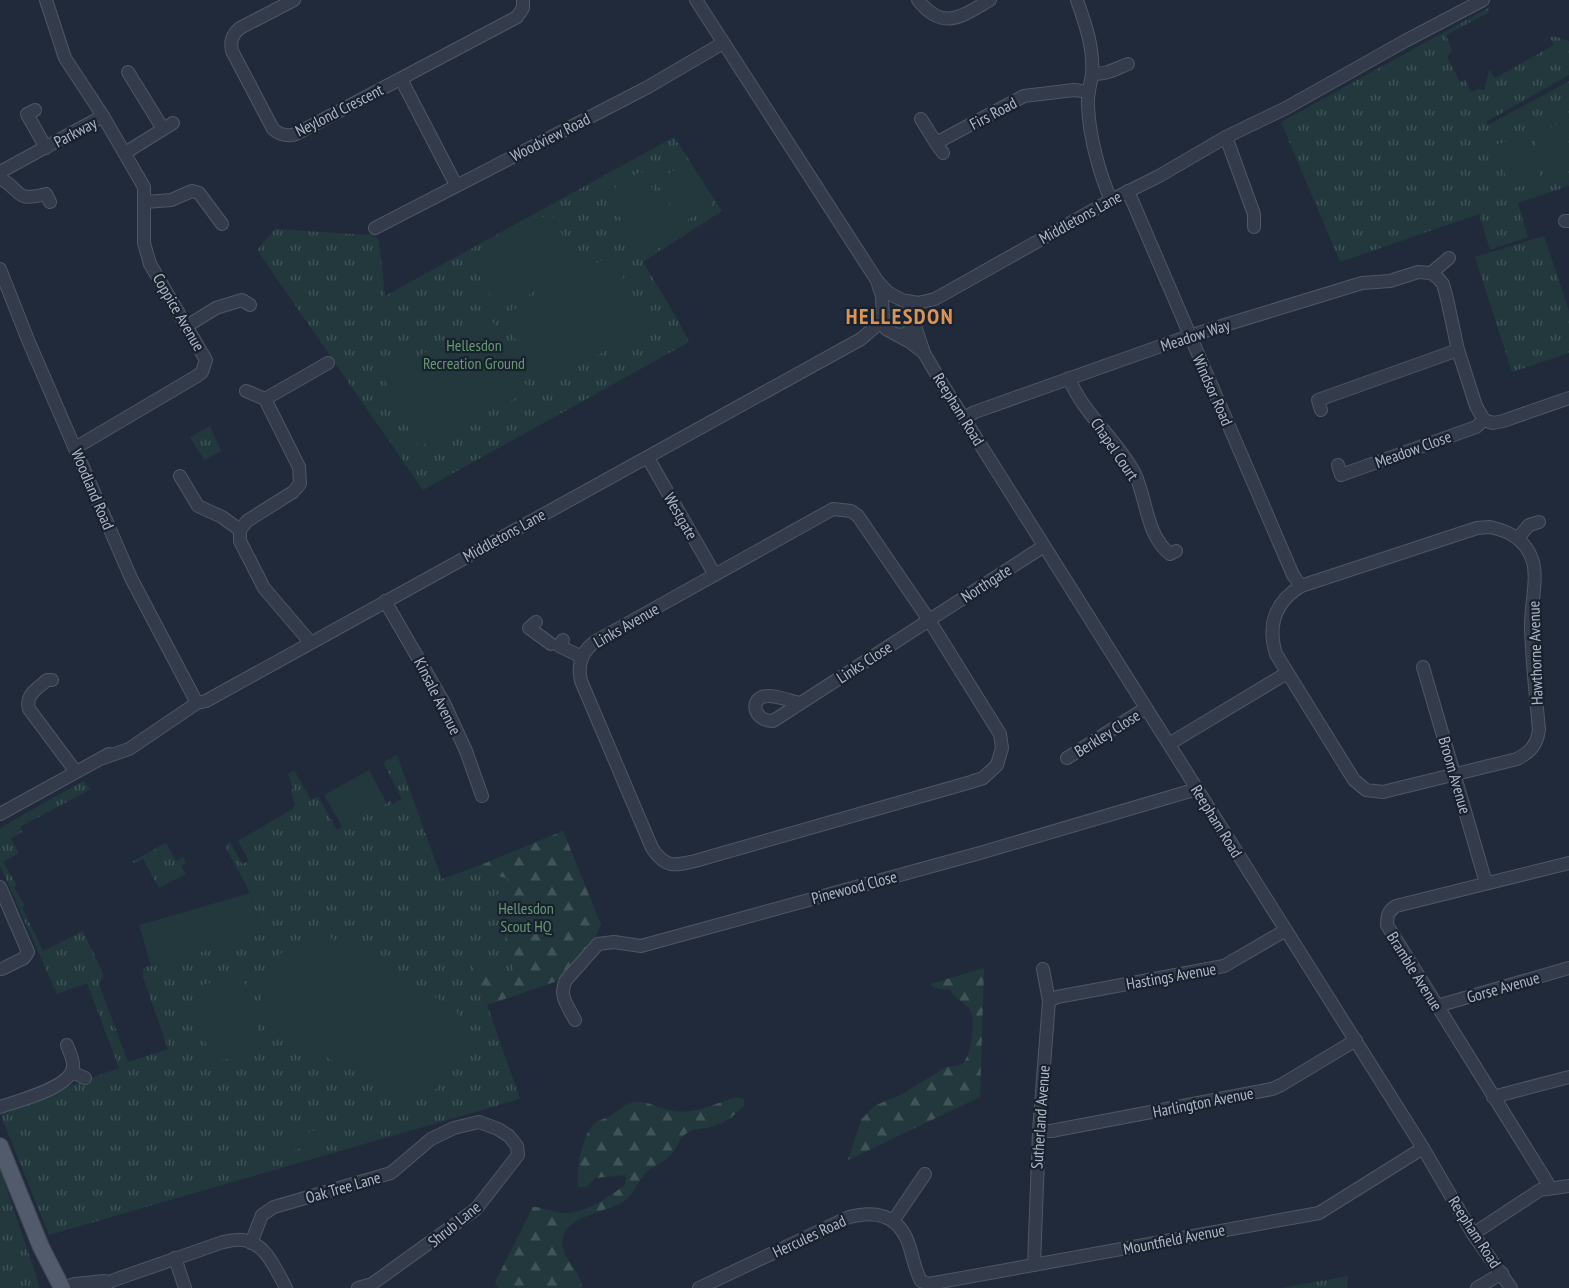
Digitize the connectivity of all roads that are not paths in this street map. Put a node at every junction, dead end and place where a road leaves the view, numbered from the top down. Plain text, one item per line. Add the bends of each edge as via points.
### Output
1 (46, 0) edge
2 (294, 0) edge
3 (523, 0) edge
4 (696, 0) edge
5 (918, 0) edge
6 (990, 0) edge
7 (1077, 0) edge
8 (1469, 0) edge
9 (1484, 0) edge
10 (1460, 11) junction
11 (723, 43) junction
12 (1128, 64) dead end
13 (128, 72) dead end
14 (1092, 73) junction
15 (401, 79) junction
16 (1089, 92) junction
17 (27, 115) dead end
18 (104, 117) junction
19 (921, 119) dead end
20 (1226, 137) junction
21 (46, 148) junction
22 (125, 153) junction
23 (0, 172) edge
24 (0, 178) edge
25 (456, 185) junction
26 (1128, 191) junction
27 (1111, 200) junction
28 (50, 202) dead end
29 (145, 202) junction
30 (222, 224) dead end
31 (1254, 227) dead end
32 (375, 228) dead end
33 (1449, 258) dead end
34 (0, 269) edge
35 (1431, 273) junction
36 (876, 279) junction
37 (935, 298) junction
38 (245, 299) dead end
39 (904, 301) junction
40 (882, 314) junction
41 (916, 323) junction
42 (187, 326) junction
43 (895, 334) junction
44 (1189, 336) junction
45 (861, 339) junction
46 (1458, 350) junction
47 (924, 353) junction
48 (328, 363) dead end
49 (1069, 378) junction
50 (246, 391) dead end
51 (1569, 398) edge
52 (265, 399) junction
53 (1316, 404) dead end
54 (964, 418) junction
55 (1484, 420) junction
56 (75, 448) junction
57 (648, 458) junction
58 (1337, 473) dead end
59 (180, 476) dead end
60 (1539, 522) dead end
61 (240, 530) junction
62 (1518, 538) junction
63 (1044, 546) junction
64 (1173, 555) dead end
65 (715, 575) junction
66 (1301, 586) junction
67 (385, 601) junction
68 (929, 620) junction
69 (529, 628) dead end
70 (310, 642) junction
71 (582, 657) junction
72 (1423, 667) dead end
73 (1287, 673) junction
74 (52, 680) dead end
75 (197, 703) junction
76 (800, 703) dead end
77 (1146, 708) junction
78 (1169, 744) junction
79 (1067, 758) dead end
80 (76, 772) junction
81 (1455, 775) junction
82 (1197, 789) junction
83 (482, 796) dead end
84 (0, 814) edge
85 (1569, 863) edge
86 (1486, 883) junction
87 (0, 887) edge
88 (1286, 930) junction
89 (1569, 968) edge
90 (2, 969) dead end
91 (1043, 969) dead end
92 (1049, 1001) junction
93 (1437, 1006) junction
94 (575, 1020) dead end
95 (1356, 1040) junction
96 (67, 1044) dead end
97 (72, 1071) junction
98 (1569, 1077) edge
99 (85, 1078) dead end
100 (1493, 1097) junction
101 (0, 1107) edge
102 (1039, 1131) junction
103 (509, 1136) joint
104 (0, 1146) edge
105 (1424, 1148) junction
106 (925, 1174) dead end
107 (1569, 1186) edge
108 (1549, 1188) junction
109 (893, 1221) junction
110 (1473, 1234) junction
111 (251, 1243) junction
112 (41, 1247) junction
113 (175, 1258) junction
114 (1034, 1265) junction
115 (1502, 1273) junction
116 (114, 1280) junction
117 (917, 1284) edge
118 (49, 1288) edge
119 (62, 1288) edge
120 (95, 1288) edge
121 (185, 1288) edge
122 (286, 1288) edge
123 (358, 1288) edge
124 (699, 1288) edge
125 (1477, 1288) edge
126 (1511, 1288) edge

1 - 18 street, Coppice Avenue via 65,58
2 - 15 street, Neylond Crescent via 240,28 232,39 232,51 278,133 296,134
3 - 15 street, Neylond Crescent via 517,17
4 - 11 street, Reepham Road
5 - 6 street via 931,15 951,19
7 - 14 street via 1089,40
8 - 10 street, Middletons Lane
9 - 10 street, Middletons Lane
10 - 20 street, Middletons Lane
11 - 25 street, Woodview Road via 648,87
11 - 36 street, Reepham Road
12 - 14 street via 1098,75
13 - 22 street via 168,126
14 - 16 street
15 - 25 street, Neylond Crescent
16 - 19 street, Firs Road via 1024,96 940,148
16 - 27 street via 1090,128
17 - 21 street, Parkway
18 - 21 street, Parkway
18 - 22 street, Coppice Avenue
20 - 26 street, Middletons Lane
20 - 31 street via 1254,214
21 - 23 street, Parkway
22 - 29 street, Coppice Avenue via 144,187
24 - 28 street via 20,196 46,194
25 - 32 street, Woodview Road
26 - 27 street, Middletons Lane
26 - 44 street, Windsor Road
27 - 37 street, Middletons Lane
29 - 30 street via 171,200 192,191 198,193
29 - 42 street, Coppice Avenue via 146,253
33 - 35 street
34 - 56 street, Woodland Road
35 - 44 street, Meadow Way via 1362,283
35 - 46 street via 1443,284
36 - 39 street, Reepham Road
36 - 40 street, Reepham Road via 882,296
37 - 39 street, Middletons Lane via 918,303
37 - 41 street, Middletons Lane
38 - 42 street via 216,308
39 - 40 street via 889,303
39 - 41 street, Reepham Road via 916,312
40 - 43 street, Reepham Road via 883,324
40 - 45 street, Middletons Lane via 876,327
41 - 43 street via 905,334
41 - 47 street, Reepham Road
42 - 56 street, Coppice Avenue via 206,360 202,372
43 - 45 street, Middletons Lane
43 - 47 street, Reepham Road
44 - 49 street, Meadow Way
44 - 66 street, Windsor Road
45 - 57 street, Middletons Lane
46 - 53 street
46 - 55 street
47 - 54 street, Reepham Road
48 - 52 street via 312,365
49 - 54 street, Meadow Way
49 - 64 street, Chapel Court via 1080,402 1134,472 1155,537
50 - 52 street
51 - 55 street via 1493,423
52 - 61 street via 299,467 300,484
54 - 63 street, Reepham Road
55 - 58 street, Meadow Close via 1476,427
56 - 75 street, Woodland Road via 131,578
57 - 65 street, Westgate
57 - 67 street, Middletons Lane
59 - 61 street via 198,506
60 - 62 street via 1529,525
61 - 70 street via 240,541 264,588
62 - 66 street, Hawthorne Avenue via 1501,529 1477,528
62 - 81 street, Hawthorne Avenue via 1533,564 1531,626 1538,738 1527,754 1517,759
63 - 68 street, Northgate
63 - 77 street, Reepham Road
65 - 68 street, Links Avenue via 823,513 833,509 851,511
65 - 71 street, Links Avenue via 596,641
66 - 73 street, Hawthorne Avenue via 1284,600 1272,626 1274,647
67 - 70 street, Middletons Lane
67 - 83 street, Kinsale Avenue via 444,703
68 - 71 street, Links Avenue via 1000,734 1000,757 990,773 971,782 679,865 662,860 652,848 581,681
68 - 76 street, Links Close
69 - 71 street via 555,646
70 - 75 street, Middletons Lane
72 - 81 street, Broom Avenue
73 - 78 street
73 - 81 street, Hawthorne Avenue via 1354,780 1366,790 1383,792
74 - 80 street via 31,693 29,709
75 - 80 street, Middletons Lane via 149,734 130,740
77 - 78 street, Reepham Road
77 - 79 street, Berkley Close
78 - 82 street, Reepham Road
80 - 84 street, Middletons Lane
81 - 86 street, Broom Avenue
82 - 88 street, Reepham Road
82 - 94 street, Pinewood Close via 641,946 614,942 598,945 563,986 561,995
85 - 86 street, Bramble Avenue
86 - 93 street, Bramble Avenue via 1389,911 1387,925
87 - 90 street via 28,952
88 - 92 street, Hastings Avenue via 1224,966
88 - 95 street, Reepham Road
89 - 93 street, Gorse Avenue
91 - 92 street, Sutherland Avenue
92 - 102 street, Sutherland Avenue
93 - 100 street, Bramble Avenue
95 - 102 street, Harlington Avenue via 1272,1089
95 - 105 street, Reepham Road
96 - 97 street via 74,1065
97 - 99 street
97 - 101 street via 52,1089
98 - 100 street
100 - 108 street, Bramble Avenue
102 - 114 street, Sutherland Avenue
103 - 111 street, Oak Tree Lane via 479,1122 454,1128 431,1139 391,1173 274,1207 262,1215
103 - 123 street, Shrub Lane via 518,1155 476,1209 372,1284
104 - 112 main road
105 - 110 street, Reepham Road
105 - 114 street, Mountfield Avenue via 1319,1213
106 - 109 street
107 - 108 street
108 - 110 street
109 - 117 street via 905,1235
109 - 124 street, Hercules Road via 873,1214 849,1217
110 - 115 street, Reepham Road
111 - 113 street via 224,1242
111 - 122 street via 267,1255
112 - 118 main road
112 - 119 main road
113 - 116 street
113 - 121 street
114 - 117 street, Mountfield Avenue
115 - 125 street
115 - 126 street, Reepham Road
116 - 119 street
116 - 120 street

